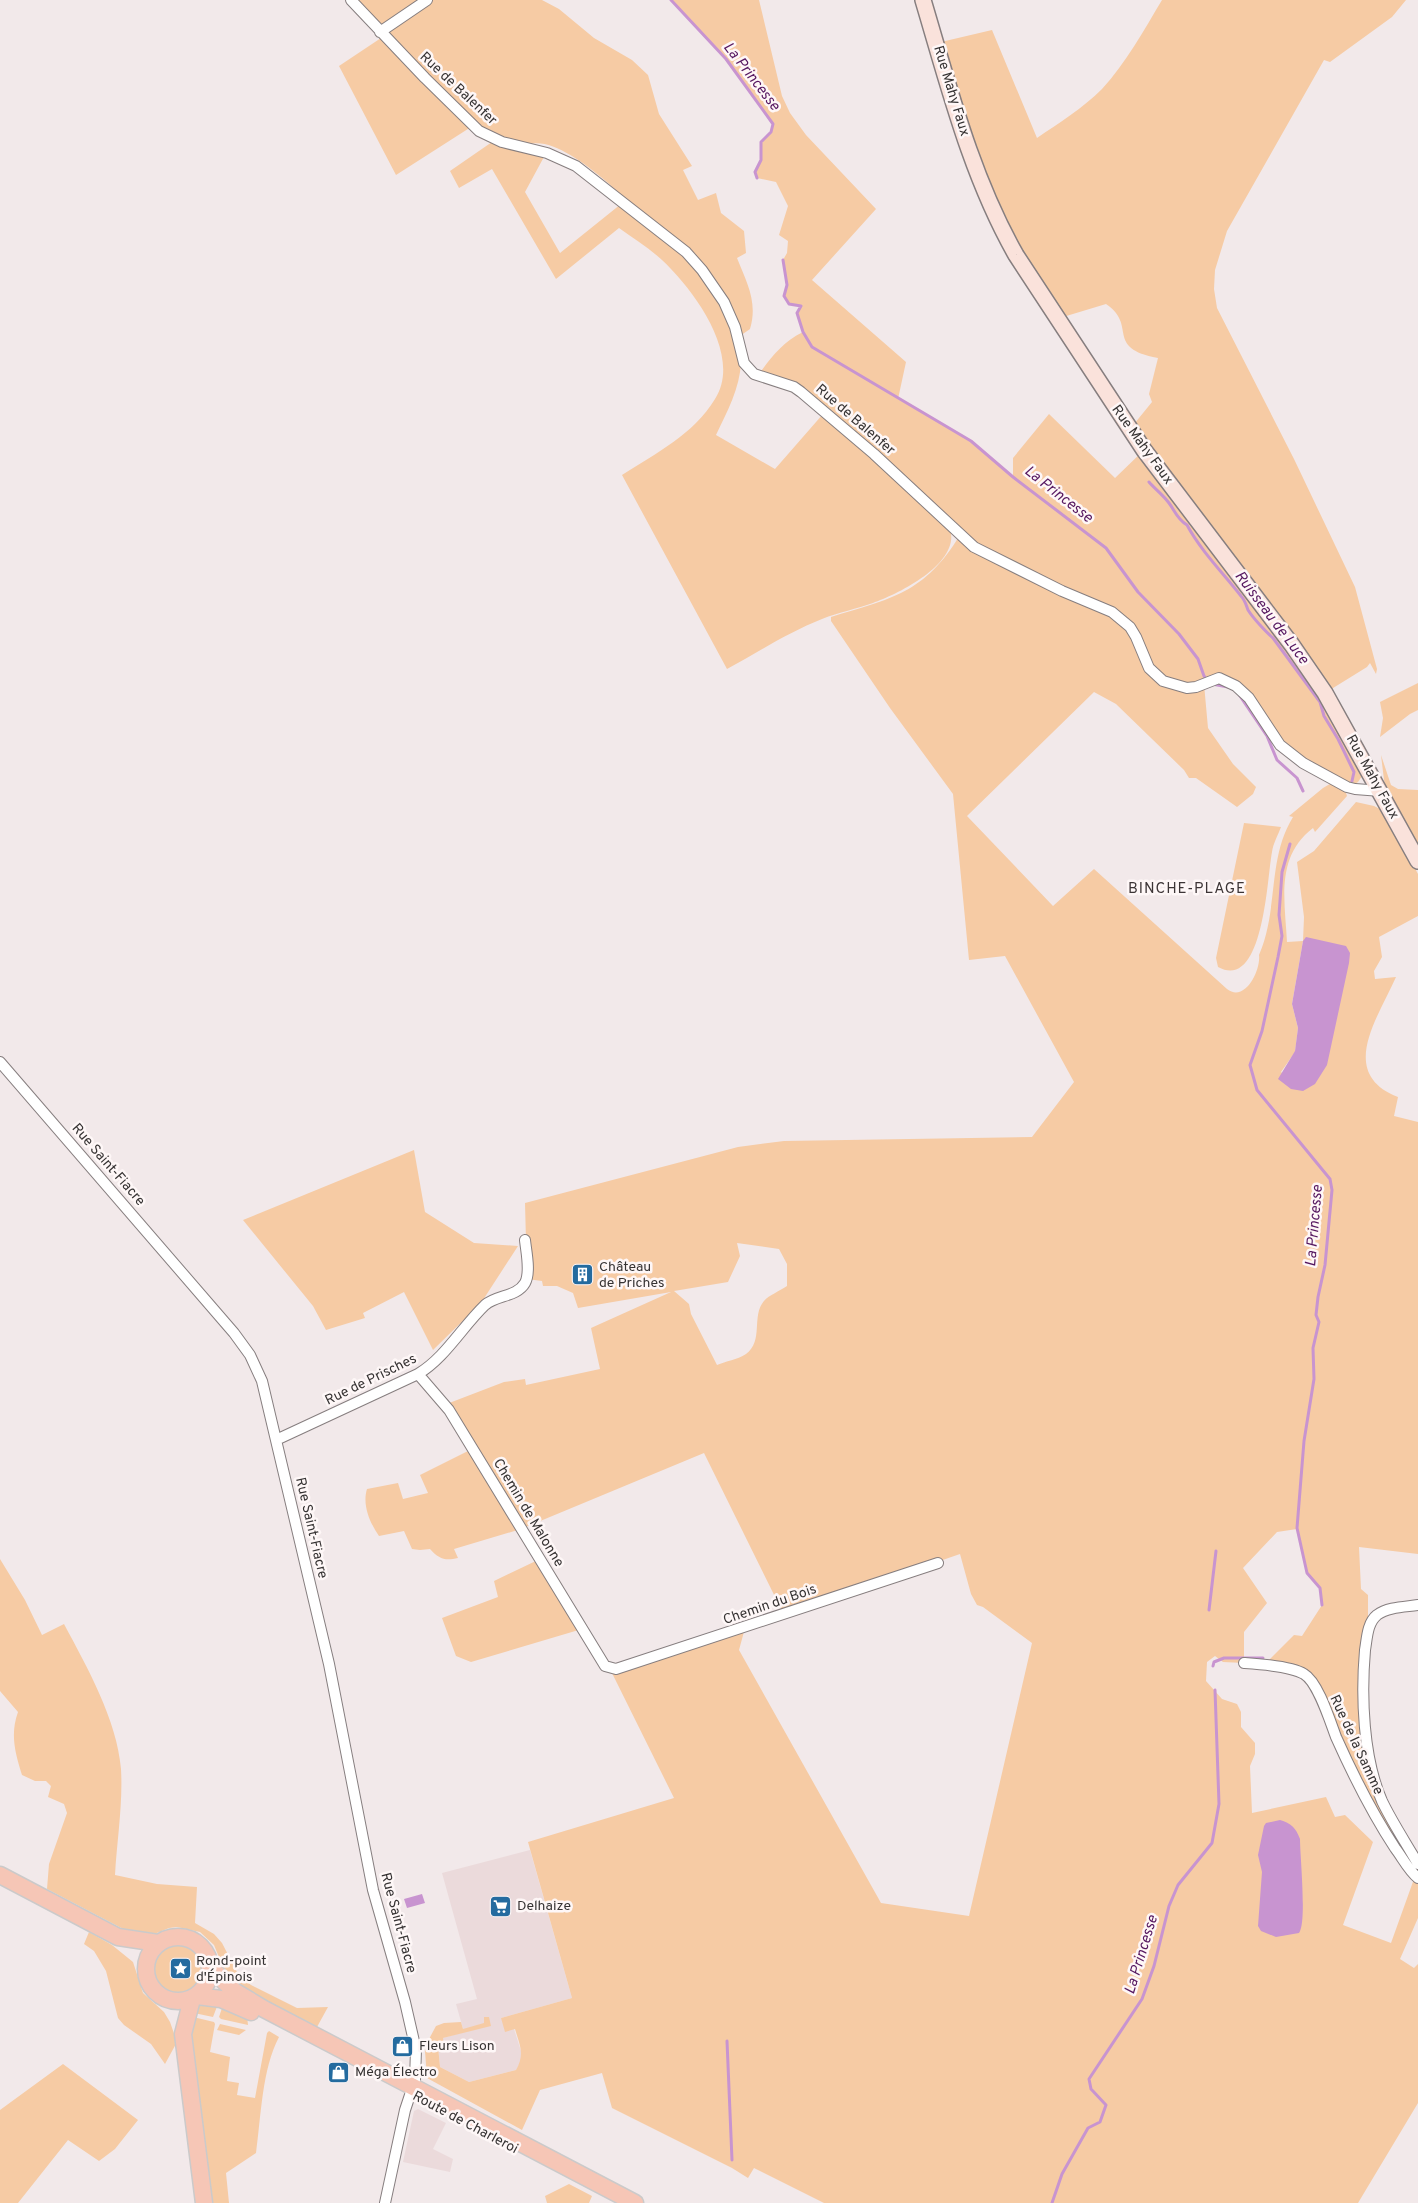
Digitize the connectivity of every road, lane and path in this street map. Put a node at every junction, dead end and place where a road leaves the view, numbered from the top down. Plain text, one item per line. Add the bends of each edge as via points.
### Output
1 (351, 0) edge
2 (427, 0) edge
3 (923, 0) edge
4 (380, 32) junction
5 (1380, 791) junction
6 (1418, 861) edge
7 (0, 1062) edge
8 (525, 1240) dead end
9 (418, 1374) junction
10 (276, 1440) junction
11 (938, 1563) dead end
12 (1418, 1606) edge
13 (1244, 1663) dead end
14 (610, 1669) joint
15 (1418, 1864) edge
16 (0, 1875) edge
17 (1418, 1878) edge
18 (118, 1937) junction
19 (158, 1943) junction
20 (145, 1967) junction
21 (211, 1968) junction
22 (195, 1997) junction
23 (166, 1999) junction
24 (184, 2034) junction
25 (412, 2090) junction
26 (204, 2203) edge
27 (385, 2203) edge
28 (625, 2203) edge
29 (635, 2203) edge

1 - 4 street, Rue de Balenfer
2 - 4 street
3 - 5 street, Rue Mahy Faux via 974,167 1013,251 1144,450 1325,693
4 - 5 street, Rue de Balenfer via 480,131 502,142 547,153 576,166 686,252 724,302 735,327 744,363 751,372 801,392 874,454 974,547 1121,618 1136,637 1149,668 1163,682 1187,688 1224,680 1241,689 1273,736 1294,757 1347,786
5 - 6 street, Rue Mahy Faux
7 - 10 street, Rue Saint-Fiacre via 200,1292 250,1355 262,1381
8 - 9 street, Rue de Prisches via 527,1279 522,1287 487,1303 431,1366
9 - 10 street, Rue de Prisches
9 - 14 street, Chemin de Malonne via 449,1410 605,1666
10 - 25 street, Rue Saint-Fiacre via 329,1664 373,1890 415,2041 417,2065
11 - 14 street, Chemin du Bois via 736,1631
12 - 15 street via 1386,1611 1372,1622 1366,1640 1362,1680 1363,1714 1373,1773 1382,1800
13 - 17 street, Rue de la Samme via 1291,1670 1308,1677 1368,1804
16 - 18 main road
18 - 19 main road
18 - 20 main road
19 - 20 main road via 149,1954
19 - 21 main road via 177,1937 196,1942 204,1949
20 - 23 main road via 150,1986
21 - 22 main road via 206,1986
21 - 25 main road via 243,1997
22 - 23 main road, Route de Charleroi via 174,2002
22 - 24 main road
22 - 25 main road, Route de Charleroi via 221,1999 238,2005
23 - 24 main road
24 - 26 main road
25 - 27 street, Rue Saint-Fiacre
25 - 28 main road, Route de Charleroi via 557,2172
25 - 29 main road

